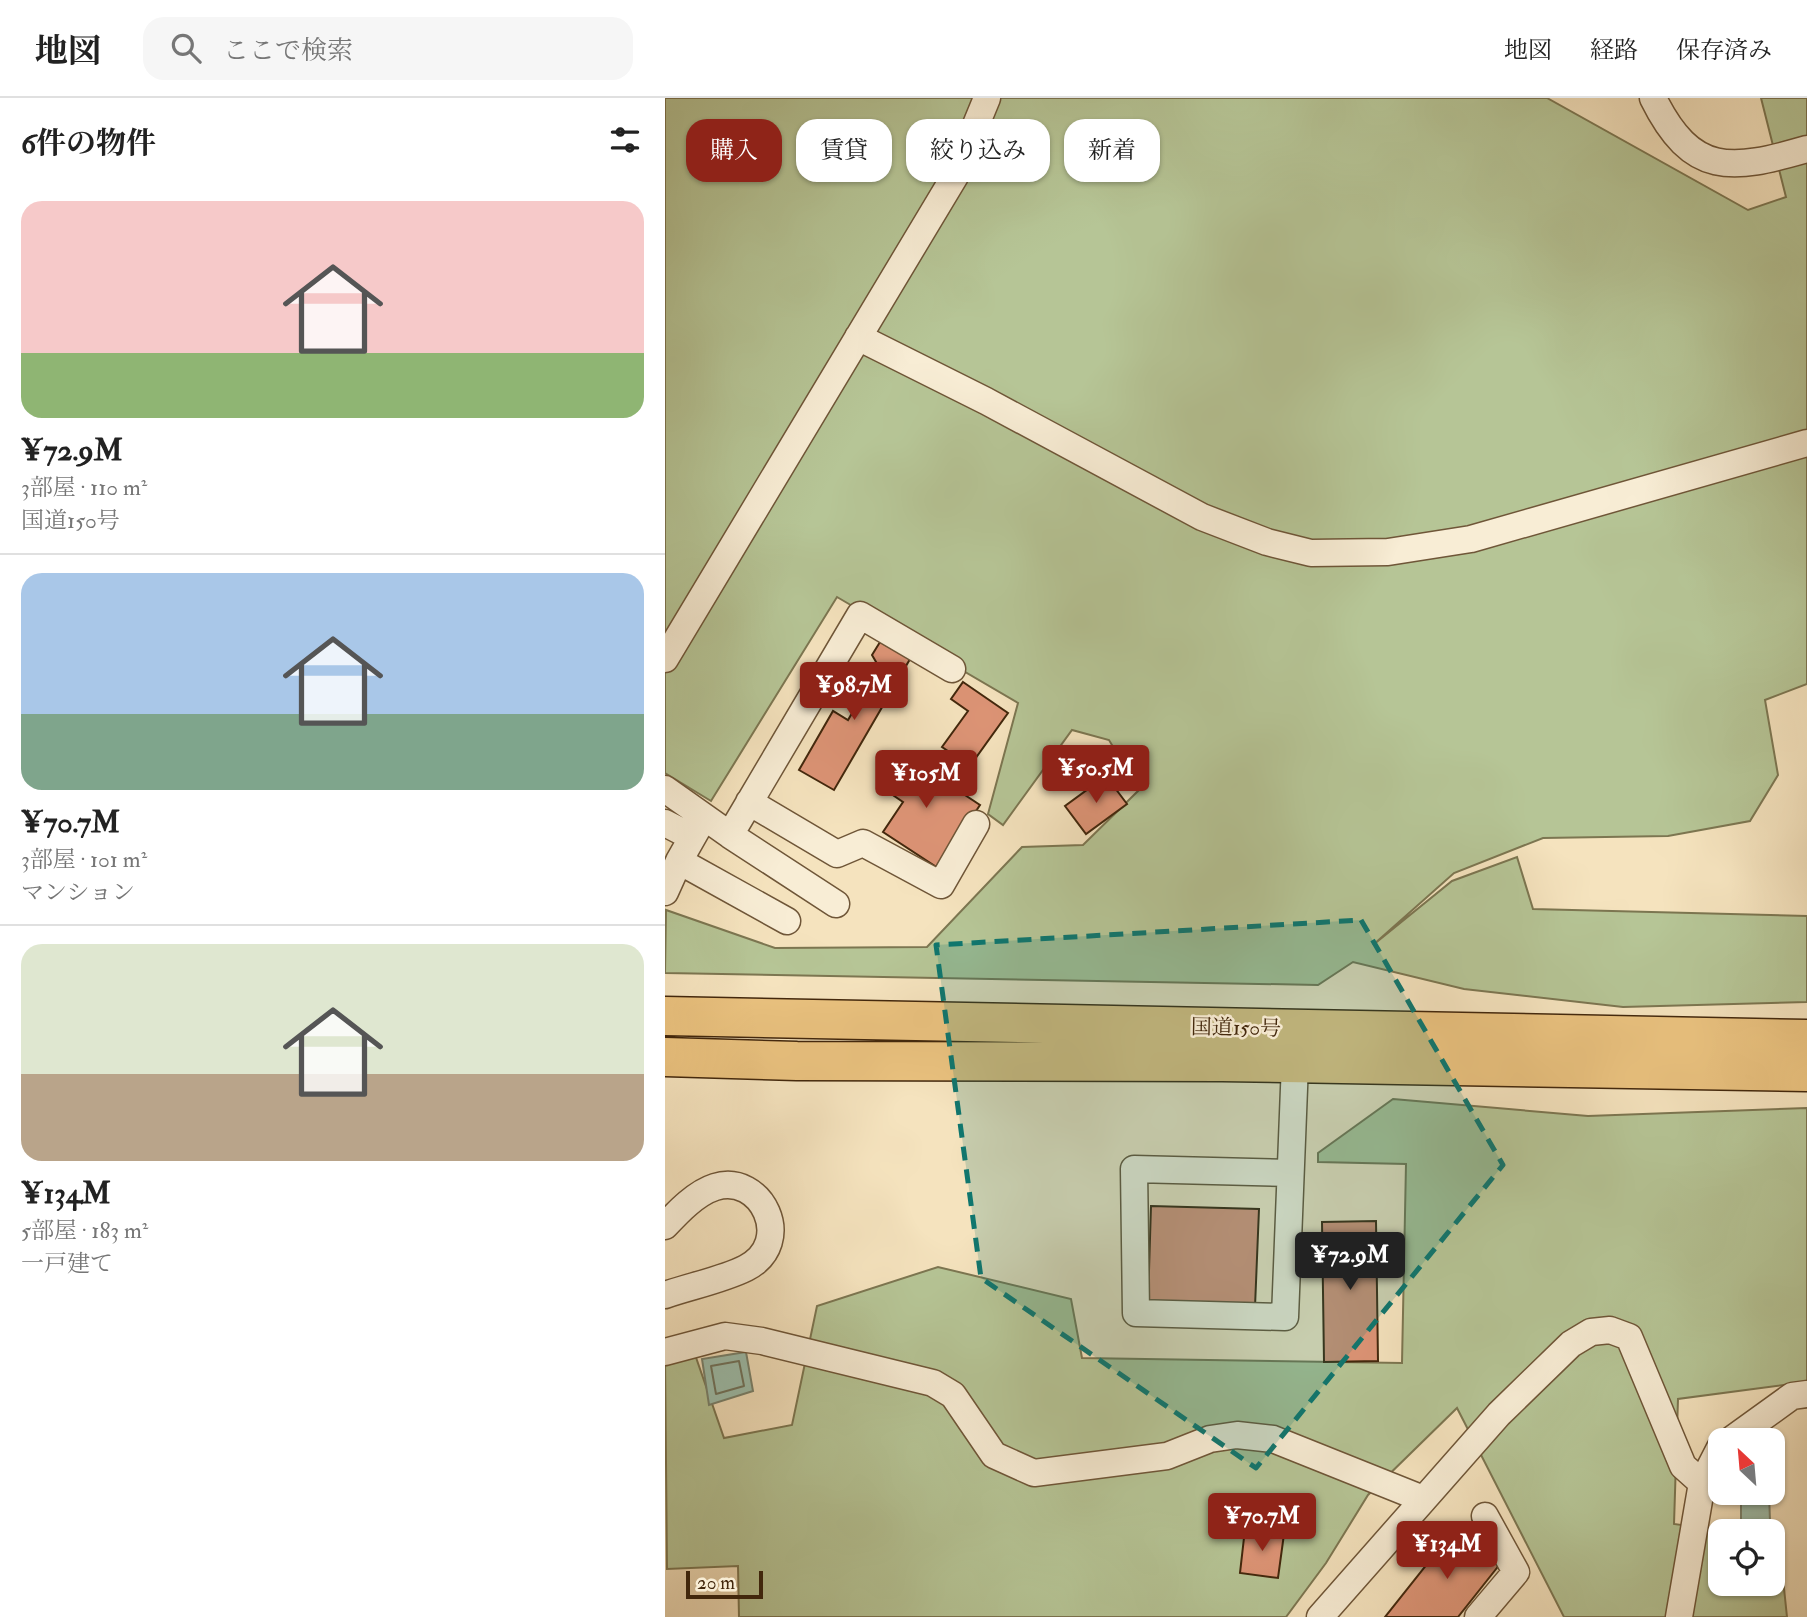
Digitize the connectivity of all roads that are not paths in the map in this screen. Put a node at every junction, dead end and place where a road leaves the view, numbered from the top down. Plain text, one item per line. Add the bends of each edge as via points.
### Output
1 (987, 98) edge
2 (1653, 98) edge
3 (1807, 149) edge
4 (858, 337) junction
5 (1807, 443) edge
6 (665, 659) edge
7 (952, 669) dead end
8 (665, 789) edge
9 (749, 802) junction
10 (665, 823) edge
11 (976, 824) dead end
12 (698, 827) junction
13 (730, 835) junction
14 (678, 861) junction
15 (665, 892) edge
16 (836, 904) dead end
17 (787, 921) dead end
18 (665, 1016) edge
19 (1807, 1039) edge
20 (665, 1057) edge
21 (1295, 1063) junction
22 (1807, 1072) edge
23 (1290, 1173) junction
24 (665, 1226) edge
25 (665, 1295) edge
26 (665, 1352) edge
27 (1807, 1394) edge
28 (1748, 1428) edge
29 (1708, 1471) edge
30 (1702, 1483) junction
31 (1423, 1499) junction
32 (1485, 1516) dead end
33 (1320, 1617) edge
34 (1478, 1617) edge
35 (1679, 1617) edge

1 - 4 street via 954,176
2 - 3 street via 1668,127 1687,148 1722,165 1758,163
4 - 5 street via 1202,517 1311,553 1388,552 1471,539
4 - 6 street
7 - 9 street via 860,615
8 - 12 street
9 - 11 street via 837,854 863,843 941,885
9 - 13 street
10 - 12 street
12 - 13 street
12 - 14 street
13 - 16 street
14 - 15 street
14 - 17 street
18 - 19 highway, 国道150号
20 - 21 highway, 国道150号
21 - 22 highway, 国道150号
21 - 23 street
23 - 23 street via 1285,1317 1136,1313 1134,1170
24 - 25 street via 682,1208 716,1186 740,1188 757,1196 769,1216 772,1234 761,1255 747,1267
26 - 31 street via 725,1336 933,1383 953,1395 993,1455 1034,1473 1167,1456 1210,1439 1237,1435 1273,1439
27 - 28 street via 1792,1396
29 - 30 street
30 - 31 street via 1683,1466 1629,1337 1610,1330 1591,1332 1571,1344 1499,1414
30 - 35 street
31 - 33 street
32 - 34 street via 1515,1572

